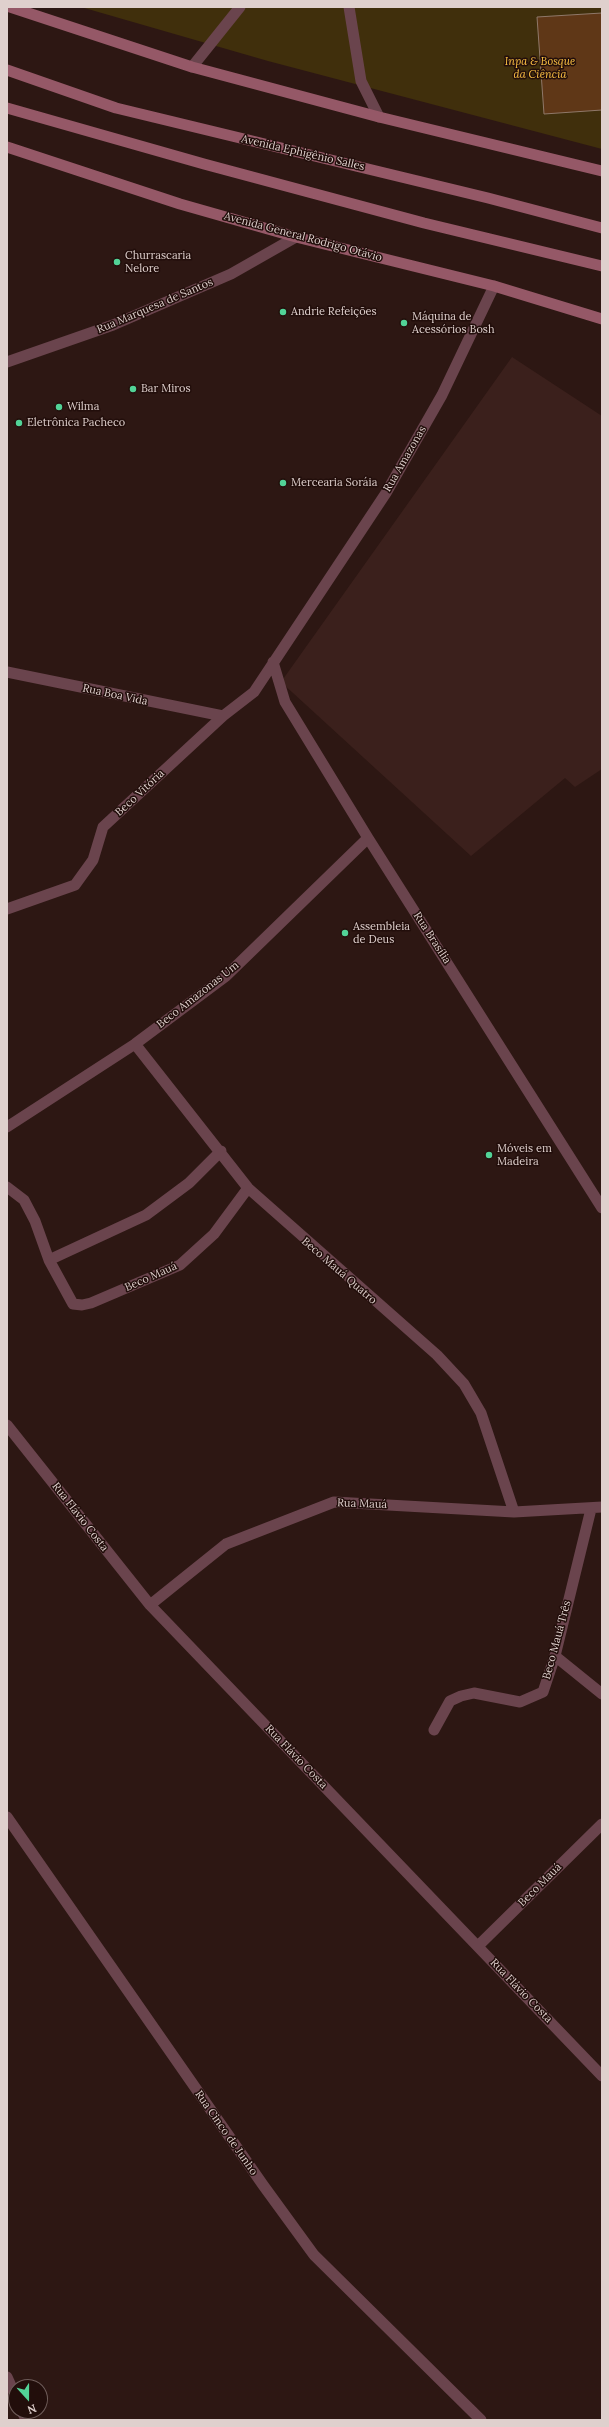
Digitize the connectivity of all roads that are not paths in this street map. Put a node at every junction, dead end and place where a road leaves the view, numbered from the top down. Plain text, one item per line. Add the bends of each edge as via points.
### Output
1 (10, 7) edge
2 (240, 7) edge
3 (349, 7) edge
4 (192, 67) junction
5 (7, 70) edge
6 (7, 108) edge
7 (379, 117) junction
8 (7, 147) edge
9 (602, 171) edge
10 (602, 228) edge
11 (296, 237) junction
12 (602, 266) edge
13 (494, 286) junction
14 (602, 319) edge
15 (7, 362) edge
16 (273, 662) junction
17 (7, 672) edge
18 (223, 716) junction
19 (368, 838) junction
20 (7, 909) edge
21 (135, 1044) junction
22 (7, 1127) edge
23 (221, 1151) junction
24 (7, 1187) edge
25 (248, 1188) junction
26 (602, 1208) edge
27 (50, 1260) junction
28 (7, 1425) edge
29 (596, 1508) edge
30 (514, 1512) junction
31 (150, 1605) junction
32 (555, 1656) junction
33 (602, 1694) edge
34 (434, 1730) dead end
35 (7, 1817) edge
36 (602, 1824) edge
37 (478, 1946) junction
38 (602, 2076) edge
39 (481, 2420) edge

1 - 4 main road
2 - 4 street
3 - 7 street via 361,82
4 - 7 main road
5 - 10 main road, Avenida Ephigênio Salles via 116,108
6 - 12 main road via 219,168
7 - 9 main road
8 - 11 main road, Avenida General Rodrigo Otávio via 180,204
11 - 13 main road, Avenida General Rodrigo Otávio
11 - 15 street, Rua Marquesa de Santos via 231,274 113,325
13 - 14 main road, Avenida General Rodrigo Otávio
13 - 16 street, Rua Amazonas via 442,395 386,494
16 - 18 street, Beco Vitória via 254,692
16 - 19 street, Rua Brasília via 285,702
17 - 18 street, Rua Boa Vida
18 - 20 street, Beco Vitória via 103,827 93,860 76,885
19 - 21 street, Beco Amazonas Um via 226,976
19 - 26 street, Rua Brasília
21 - 22 street, Beco Amazonas Um
21 - 23 street, Beco Mauá Quatro
23 - 25 street, Beco Mauá Quatro
23 - 27 street via 189,1183 146,1215
24 - 27 street, Beco Mauá via 24,1200
25 - 27 street, Beco Mauá via 214,1234 180,1265 91,1303 73,1304
25 - 30 street, Beco Mauá Quatro via 437,1355 464,1384 481,1413
28 - 31 street, Rua Flávio Costa
29 - 30 street, Rua Mauá
29 - 32 street, Beco Mauá Três
30 - 31 street, Rua Mauá via 334,1502 226,1544
31 - 37 street, Rua Flávio Costa
32 - 33 street
32 - 34 street, Beco Mauá Três via 543,1692 520,1702 474,1693 461,1696 450,1701
35 - 39 street, Rua Cinco de Junho via 314,2255
36 - 37 street, Beco Mauá
37 - 38 street, Rua Flávio Costa

